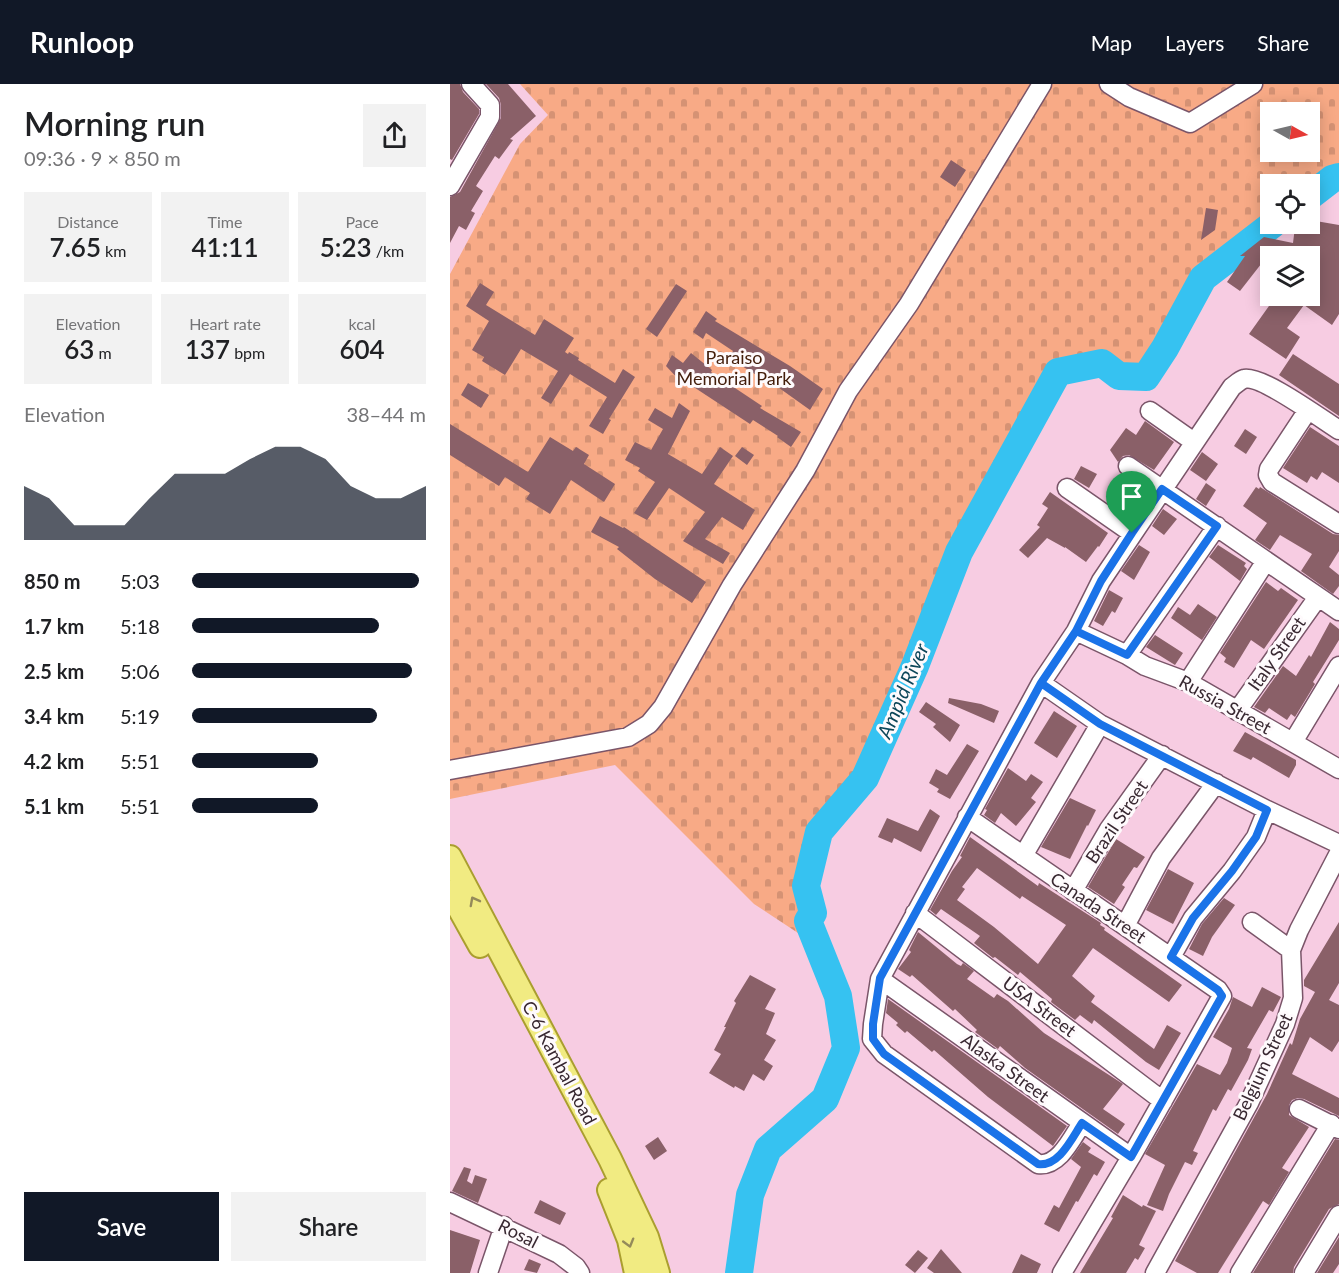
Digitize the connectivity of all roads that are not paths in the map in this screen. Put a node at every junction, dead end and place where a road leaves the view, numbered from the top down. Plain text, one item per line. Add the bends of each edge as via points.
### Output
1 (471, 84) edge
2 (1042, 84) edge
3 (1109, 84) edge
4 (1252, 84) edge
5 (450, 186) edge
6 (1308, 410) junction
7 (1150, 411) dead end
8 (1339, 430) edge
9 (1194, 442) junction
10 (1128, 466) dead end
11 (1067, 488) dead end
12 (1162, 489) junction
13 (1339, 524) edge
14 (1217, 526) junction
15 (1132, 533) junction
16 (1266, 561) junction
17 (1318, 597) junction
18 (1339, 610) edge
19 (1076, 631) junction
20 (1127, 655) junction
21 (1336, 676) edge
22 (1188, 682) junction
23 (1041, 683) junction
24 (1237, 711) junction
25 (1100, 724) junction
26 (1293, 742) junction
27 (1162, 755) junction
28 (1339, 769) edge
29 (450, 770) edge
30 (1216, 783) junction
31 (1267, 810) junction
32 (967, 817) junction
33 (1339, 844) edge
34 (1339, 853) edge
35 (1023, 856) junction
36 (450, 857) edge
37 (1072, 891) junction
38 (450, 892) edge
39 (915, 913) junction
40 (1252, 922) dead end
41 (1125, 926) junction
42 (1291, 950) junction
43 (1171, 957) junction
44 (880, 978) junction
45 (1163, 1101) junction
46 (1299, 1109) dead end
47 (1082, 1123) junction
48 (1335, 1126) edge
49 (1131, 1157) junction
50 (450, 1202) edge
51 (1339, 1215) edge
52 (504, 1226) junction
53 (489, 1273) edge
54 (580, 1273) edge
55 (636, 1273) edge
56 (658, 1273) edge
57 (1062, 1273) edge
58 (1155, 1273) edge
59 (1240, 1273) edge
60 (1304, 1273) edge

1 - 5 street via 490,105 490,117
2 - 29 street via 909,304 848,391 805,471 732,585 663,707 648,724 628,737
3 - 4 street via 1129,97 1190,123
6 - 8 street
6 - 9 street via 1272,387 1244,379 1232,387
6 - 13 street via 1268,475 1272,482
7 - 9 street
9 - 12 street
10 - 12 street
11 - 15 street
12 - 14 street
12 - 15 street
14 - 16 street
14 - 20 street
15 - 19 street via 1101,581
16 - 17 street
16 - 22 street
17 - 18 street
17 - 24 street, Italy Street
19 - 20 street, Russia Street
19 - 23 street
20 - 22 street, Russia Street
21 - 26 street
22 - 24 street, Russia Street
23 - 25 street
23 - 32 street
24 - 26 street, Russia Street
25 - 27 street
25 - 35 street
26 - 28 street, Russia Street
27 - 30 street
27 - 37 street, Brazil Street via 1109,829
30 - 31 street
30 - 41 street via 1161,858
31 - 33 street
31 - 43 street via 1256,837 1193,918
32 - 35 street, Canada Street
32 - 39 street
34 - 42 street, Belgium Street
35 - 37 street, Canada Street
56 -> 36 main road, C-6 Kambal Road via 647,1237 610,1159
37 - 41 street, Canada Street
38 -> 55 main road, C-6 Kambal Road via 614,1201
39 - 44 street
39 - 45 street, USA Street
40 - 42 street
41 - 43 street, Canada Street
42 - 58 street, Belgium Street via 1293,998 1285,1024 1249,1103
43 - 45 street, Canada Street via 1222,996
44 - 47 street, Alaska Street
44 - 47 street via 873,1039 884,1054 1038,1164 1055,1160
45 - 49 street
46 - 48 street
47 - 49 street, Alaska Street
48 - 59 street
49 - 57 street
50 - 52 street, Rosal
51 - 60 street
52 - 53 street
52 - 54 street, Rosal via 559,1254

